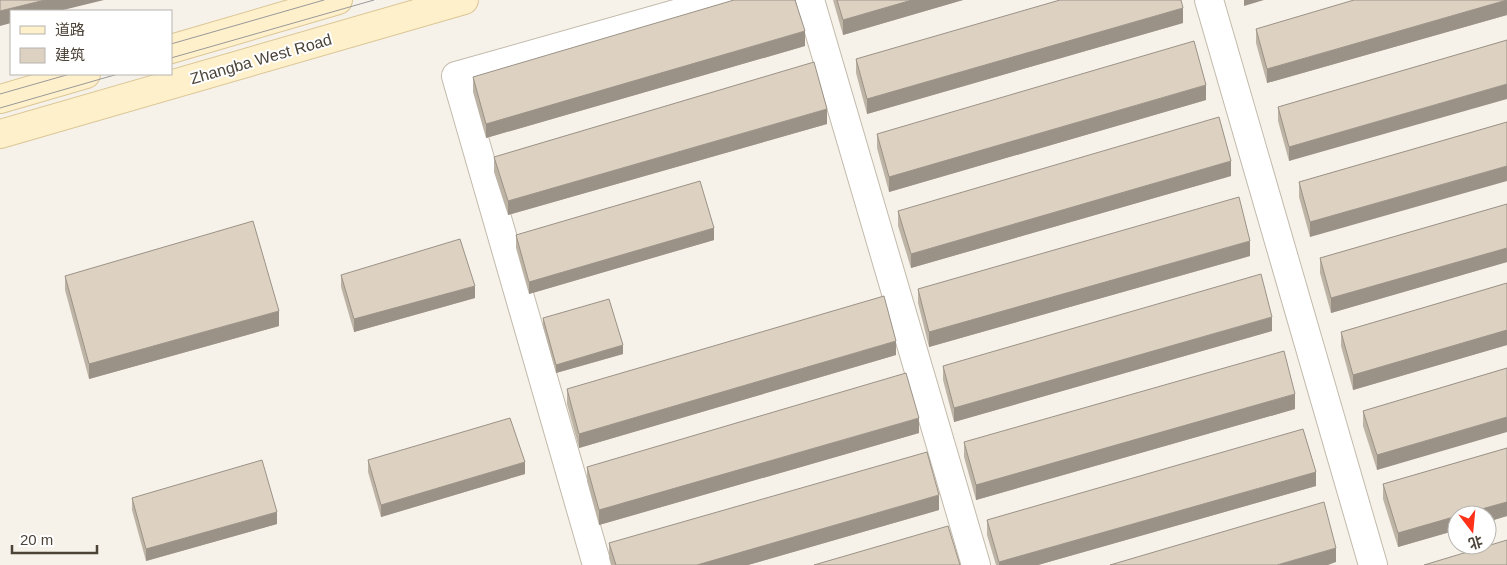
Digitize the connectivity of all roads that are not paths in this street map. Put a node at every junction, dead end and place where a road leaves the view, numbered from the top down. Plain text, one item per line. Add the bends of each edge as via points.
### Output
1 (338, 0) edge
2 (464, 0) edge
3 (725, 0) edge
4 (810, 0) edge
5 (1209, 0) edge
6 (172, 49) edge
7 (83, 75) edge
8 (0, 99) edge
9 (0, 134) edge
10 (597, 565) edge
11 (976, 565) edge
12 (1373, 565) edge

1 - 6 main road
2 - 9 main road, Zhangba West Road
3 - 10 street via 456,76
4 - 11 street
5 - 12 street
7 - 8 main road

